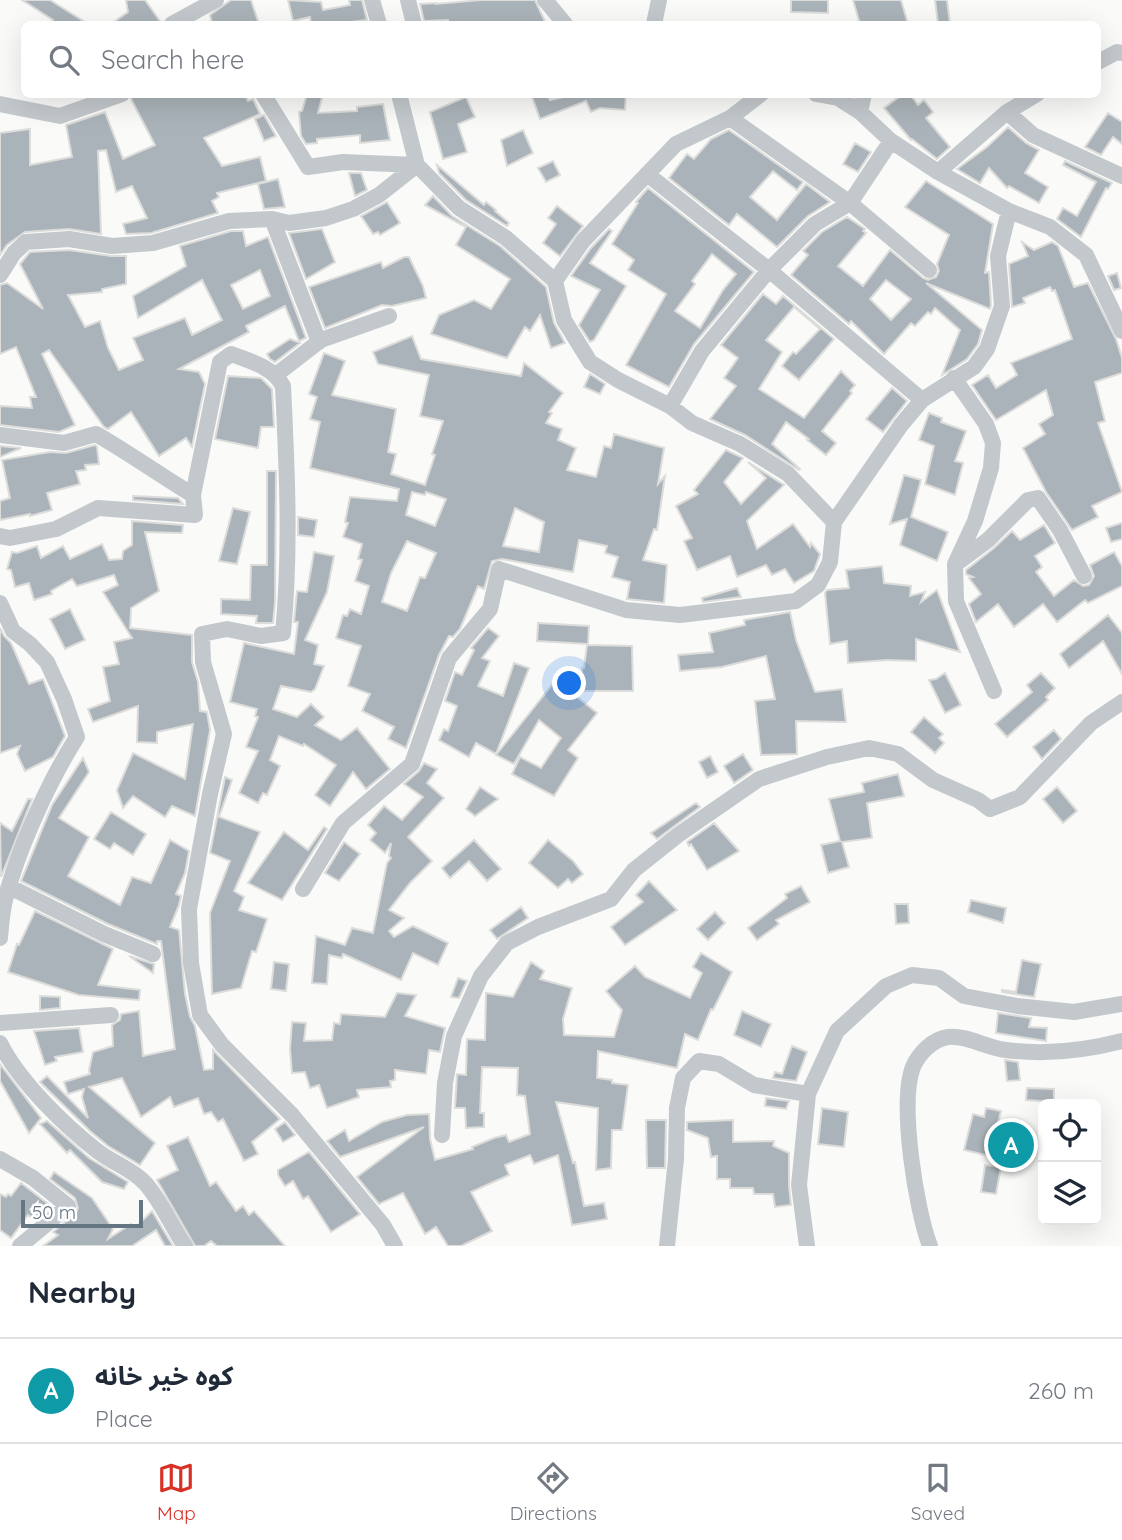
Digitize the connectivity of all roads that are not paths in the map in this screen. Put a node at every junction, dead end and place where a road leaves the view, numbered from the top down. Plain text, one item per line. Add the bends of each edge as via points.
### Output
1 (216, 0) edge
2 (372, 0) edge
3 (408, 0) edge
4 (545, 0) edge
5 (659, 0) edge
6 (178, 21) edge
7 (378, 21) edge
8 (413, 21) edge
9 (562, 21) edge
10 (655, 21) edge
11 (1122, 53) edge
12 (1101, 60) edge
13 (75, 98) edge
14 (110, 98) edge
15 (265, 98) edge
16 (400, 98) edge
17 (756, 98) edge
18 (838, 98) edge
19 (863, 98) edge
20 (1031, 98) edge
21 (0, 104) edge
22 (860, 112) junction
23 (1007, 113) junction
24 (60, 116) junction
25 (730, 118) junction
26 (891, 141) junction
27 (417, 165) junction
28 (938, 172) junction
29 (647, 174) junction
30 (1122, 176) edge
31 (850, 203) junction
32 (1009, 211) junction
33 (272, 219) junction
34 (769, 270) junction
35 (929, 270) dead end
36 (0, 275) edge
37 (555, 281) junction
38 (1114, 297) edge
39 (389, 316) dead end
40 (1122, 331) edge
41 (319, 342) junction
42 (277, 374) junction
43 (954, 378) junction
44 (922, 400) junction
45 (670, 406) junction
46 (0, 435) edge
47 (193, 495) junction
48 (834, 522) junction
49 (0, 536) edge
50 (955, 564) junction
51 (1084, 576) dead end
52 (0, 603) edge
53 (994, 691) dead end
54 (1122, 702) edge
55 (10, 887) junction
56 (303, 889) dead end
57 (0, 938) edge
58 (153, 954) dead end
59 (1122, 1004) edge
60 (111, 1015) dead end
61 (0, 1023) edge
62 (1122, 1041) edge
63 (0, 1043) edge
64 (808, 1094) junction
65 (442, 1135) dead end
66 (0, 1159) edge
67 (20, 1246) edge
68 (185, 1246) edge
69 (395, 1246) edge
70 (667, 1246) edge
71 (807, 1246) edge
72 (930, 1246) edge

1 - 6 street
2 - 7 street
3 - 8 street
4 - 9 street
5 - 10 street
11 - 12 street
13 - 24 street
14 - 24 street
15 - 27 street via 308,167 343,162
16 - 27 street
17 - 25 street
18 - 22 street
19 - 22 street
20 - 23 street
21 - 24 street
22 - 26 street
23 - 28 street
23 - 30 street via 1033,135
25 - 29 street via 676,144
25 - 31 street
26 - 28 street
26 - 31 street
27 - 33 street via 353,209 289,223
27 - 37 street via 459,208 506,237
28 - 32 street
29 - 34 street
29 - 37 street via 583,241
31 - 34 street via 815,224
31 - 35 street
32 - 38 street via 1050,227 1086,255
32 - 43 street via 998,256 1002,306 996,326 974,367
33 - 36 street via 229,221 153,243 26,242
33 - 41 street
34 - 44 street
34 - 45 street via 702,351
37 - 45 street via 564,320 590,362
38 - 40 street
39 - 41 street
41 - 42 street
42 - 47 street via 231,354 220,362
42 - 69 street via 283,386 288,478 283,633 261,635 227,629 202,634 203,662 224,734 189,909 191,962 200,1015 222,1045 292,1115 383,1225
43 - 44 street
43 - 50 street via 986,424 993,443 991,468 975,521
44 - 48 street
45 - 48 street via 692,423 740,444 788,474
46 - 47 street via 64,443 96,434
47 - 49 street via 195,515 98,508 57,529
48 - 56 street via 830,562 818,585 796,601 680,615 626,610 499,569 490,609 449,658 412,764 343,823
50 - 51 street via 988,540 1028,500 1038,498
50 - 53 street via 956,601
52 - 55 street via 13,631 47,662 77,737 26,839
54 - 65 street via 1091,723 1020,797 990,809 933,780 898,754 869,748 759,779 634,870 611,900 507,943 481,976 454,1036
55 - 57 street
55 - 58 street
59 - 64 street via 1074,1012 1017,1006 964,996 939,978 912,975 886,986 837,1031
60 - 61 street
62 - 72 street via 1078,1052 1005,1050 948,1037 926,1048 913,1067 908,1095 911,1147
63 - 68 street via 57,1115 98,1152 130,1169 146,1184
64 - 70 street via 754,1085 719,1065 699,1061 683,1078
64 - 71 street via 799,1185
66 - 67 street via 68,1206

